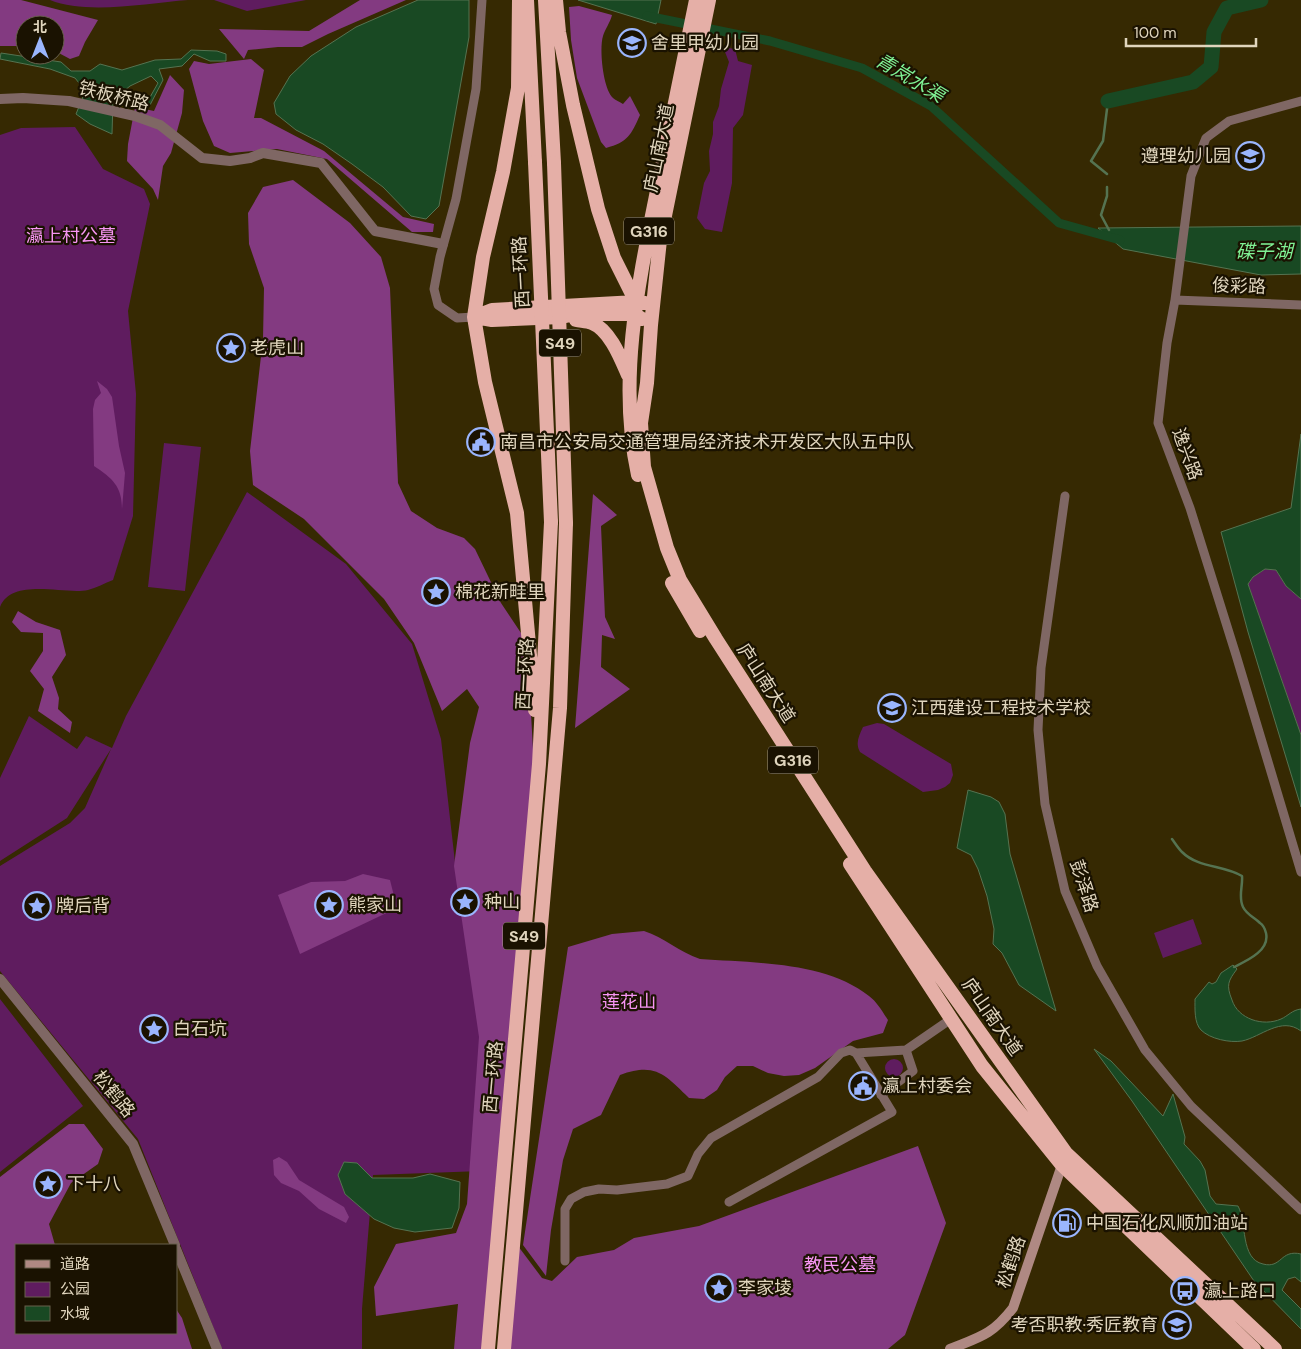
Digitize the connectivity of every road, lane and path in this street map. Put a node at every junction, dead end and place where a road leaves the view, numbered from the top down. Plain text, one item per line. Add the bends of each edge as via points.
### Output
1 (519, 0) edge
2 (527, 0) edge
3 (545, 0) edge
4 (556, 0) edge
5 (482, 3) edge
6 (702, 4) edge
7 (694, 41) junction
8 (0, 99) edge
9 (1301, 101) edge
10 (444, 244) junction
11 (1175, 300) junction
12 (654, 305) junction
13 (1301, 305) edge
14 (635, 308) junction
15 (474, 317) junction
16 (561, 317) junction
17 (651, 325) junction
18 (630, 380) junction
19 (1065, 496) dead end
20 (539, 764) junction
21 (1301, 872) edge
22 (0, 979) edge
23 (951, 1019) junction
24 (906, 1050) junction
25 (856, 1053) junction
26 (881, 1095) junction
27 (1064, 1159) junction
28 (729, 1202) dead end
29 (1301, 1210) edge
30 (175, 1244) edge
31 (178, 1254) edge
32 (565, 1261) dead end
33 (217, 1349) edge
34 (488, 1349) edge
35 (504, 1349) edge
36 (950, 1349) edge
37 (1254, 1349) edge
38 (1275, 1349) edge

1 - 15 highway via 518,88
2 - 20 highway, 西一环路 / S49, bridge via 551,522
3 - 35 highway, 西一环路 / S49, bridge via 566,523 560,708
4 - 14 highway via 573,105 598,209
5 - 10 street via 476,89 456,199
6 - 7 highway, 庐山南大道 / G316
7 - 12 highway, 庐山南大道 / G316 via 660,240
7 - 14 highway, 庐山南大道 / G316 via 648,233
8 - 10 street, 铁板桥路 via 69,101 135,116 160,125 202,158 230,161 263,154 321,163 374,231
9 - 11 street, 逸兴路 via 1229,122 1206,138 1191,176
10 - 15 street via 434,289 438,306 456,318
11 - 13 street, 俊彩路
11 - 21 street, 逸兴路 via 1158,423 1236,655
12 - 14 highway
12 - 17 highway, 庐山南大道 / G316
14 - 15 highway via 492,310
14 - 16 highway
14 - 17 highway
14 - 18 highway, 庐山南大道 / G316
15 - 16 highway via 492,320
15 - 20 highway via 485,382 517,513
16 - 18 highway via 593,323 603,331 615,347
17 - 27 highway, 庐山南大道 / G316 via 641,423 644,467 667,548 680,580 865,871
18 - 23 highway, 庐山南大道 / G316 via 633,452 656,546 670,580 716,657
19 - 29 street, 彭泽路 via 1041,668 1038,730 1045,804 1065,891 1097,966 1145,1050 1192,1106
20 - 34 highway, 西一环路 / S49
22 - 30 street, 松鹤路 via 133,1144
23 - 24 street
23 - 27 highway, 庐山南大道 / G316 via 982,1066
24 - 25 street
24 - 26 street via 913,1071
25 - 26 street
25 - 32 street via 850,1050 841,1054 818,1077 711,1138 698,1154 688,1176 667,1184 584,1192 571,1199 566,1209
26 - 28 street via 892,1112
27 - 36 main road, 松鹤路 via 1013,1308 1000,1324 986,1334
27 - 37 highway, 庐山南大道 / G316
27 - 38 highway, 庐山南大道 / G316
31 - 33 street

